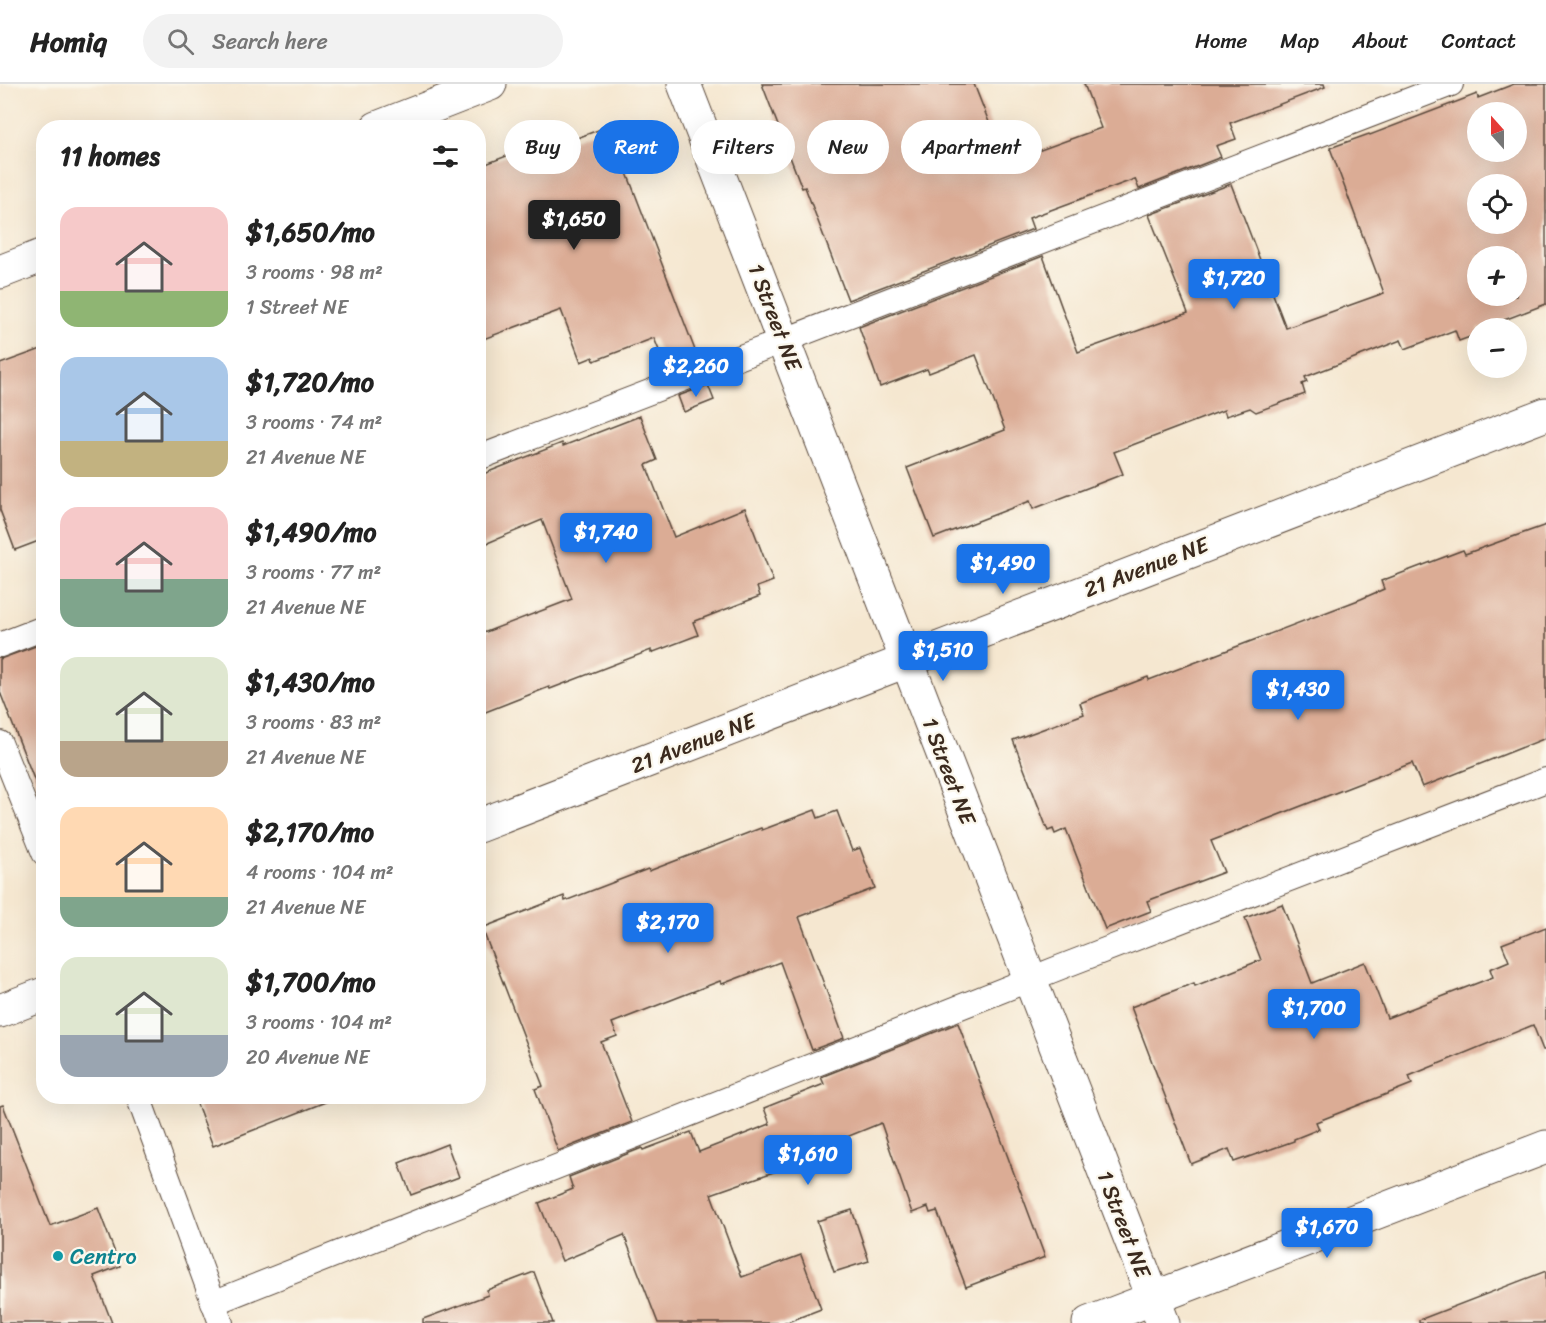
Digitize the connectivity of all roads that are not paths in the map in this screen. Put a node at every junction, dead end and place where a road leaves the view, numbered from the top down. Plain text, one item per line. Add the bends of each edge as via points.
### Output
1 (490, 84) edge
2 (684, 84) edge
3 (1451, 84) edge
4 (398, 120) edge
5 (36, 258) edge
6 (0, 272) edge
7 (783, 340) junction
8 (1546, 414) edge
9 (486, 455) edge
10 (36, 631) edge
11 (0, 645) edge
12 (907, 660) junction
13 (0, 743) edge
14 (1546, 780) edge
15 (486, 823) edge
16 (36, 833) edge
17 (1030, 980) junction
18 (36, 997) edge
19 (0, 1011) edge
20 (141, 1104) edge
21 (1546, 1147) edge
22 (1158, 1311) edge
23 (217, 1313) edge
24 (1089, 1323) edge

1 - 4 street
2 - 7 street, 1 Street NE
3 - 7 lane
5 - 6 street
7 - 9 lane
7 - 12 street, 1 Street NE
8 - 12 street, 21 Avenue NE
10 - 11 lane
12 - 15 street, 21 Avenue NE
12 - 17 street, 1 Street NE
13 - 16 lane
14 - 17 lane
17 - 22 street, 1 Street NE
17 - 23 lane
18 - 19 street
20 - 23 lane
21 - 22 street
22 - 24 street

